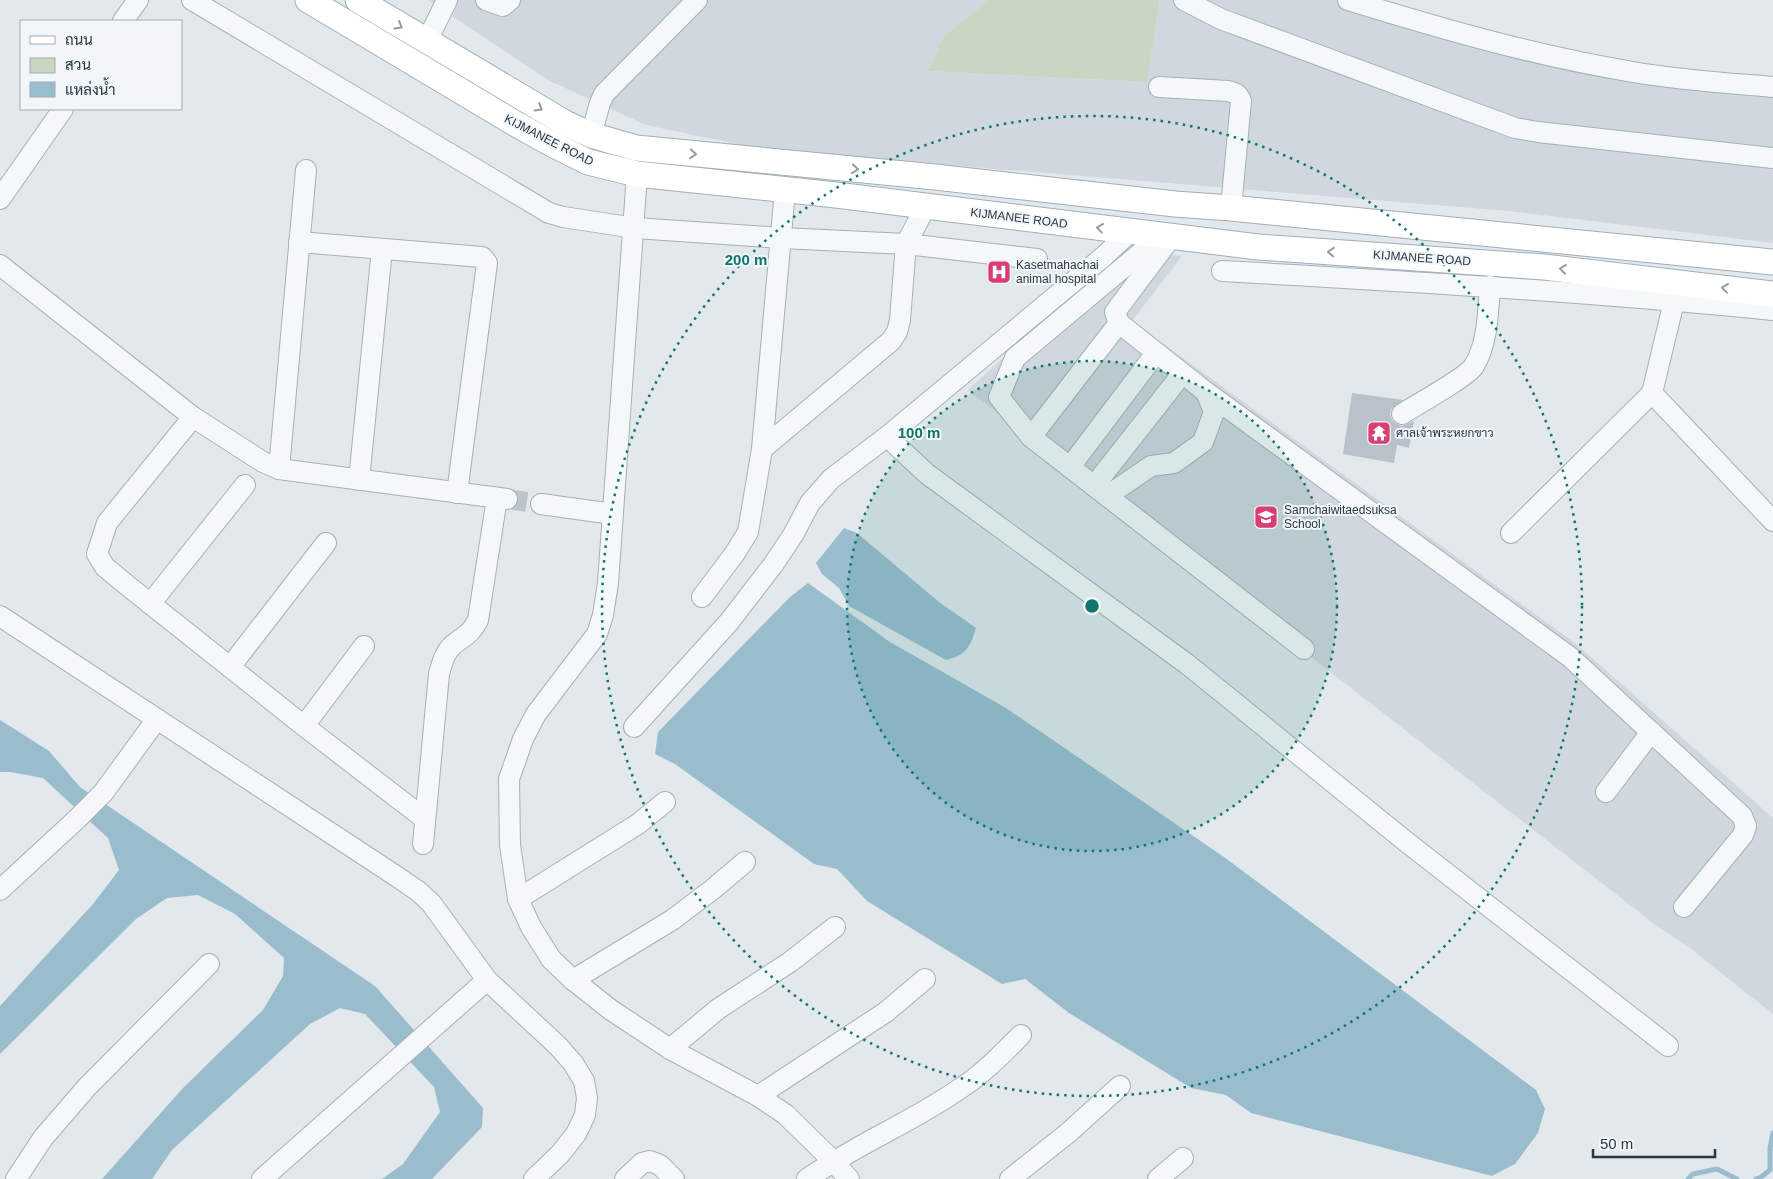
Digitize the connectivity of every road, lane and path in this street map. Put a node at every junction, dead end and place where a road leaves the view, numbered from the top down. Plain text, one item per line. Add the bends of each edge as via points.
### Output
1 (138, 0) edge
2 (192, 0) edge
3 (308, 0) edge
4 (358, 0) edge
5 (448, 0) edge
6 (486, 0) edge
7 (510, 0) edge
8 (696, 0) edge
9 (1184, 0) edge
10 (1348, 0) edge
11 (1372, 3) edge
12 (125, 20) edge
13 (427, 41) junction
14 (1159, 87) dead end
15 (1773, 87) edge
16 (62, 110) edge
17 (591, 135) junction
18 (1773, 158) edge
19 (306, 170) dead end
20 (637, 174) junction
21 (785, 190) junction
22 (0, 199) edge
23 (926, 206) junction
24 (1231, 208) junction
25 (1360, 221) junction
26 (635, 228) junction
27 (782, 238) junction
28 (299, 242) junction
29 (1151, 242) junction
30 (906, 244) junction
31 (382, 249) junction
32 (1358, 254) junction
33 (1037, 259) dead end
34 (1773, 262) edge
35 (0, 265) edge
36 (1222, 271) dead end
37 (1490, 286) junction
38 (1676, 291) junction
39 (1773, 294) edge
40 (1773, 310) edge
41 (1119, 323) junction
42 (1156, 353) junction
43 (1182, 374) junction
44 (1206, 392) junction
45 (1652, 392) junction
46 (1402, 414) dead end
47 (193, 417) junction
48 (889, 435) junction
49 (1030, 437) junction
50 (762, 449) junction
51 (1070, 467) junction
52 (279, 469) junction
53 (359, 480) junction
54 (245, 485) dead end
55 (1100, 491) junction
56 (457, 493) junction
57 (541, 504) tunnel mouth
58 (613, 514) junction
59 (1773, 521) edge
60 (1511, 533) dead end
61 (326, 543) dead end
62 (702, 597) dead end
63 (150, 604) junction
64 (0, 616) edge
65 (364, 646) dead end
66 (1304, 649) dead end
67 (230, 667) junction
68 (157, 719) junction
69 (304, 726) junction
70 (634, 727) dead end
71 (1651, 732) junction
72 (1606, 792) dead end
73 (665, 802) dead end
74 (425, 819) junction
75 (423, 844) dead end
76 (745, 862) dead end
77 (0, 890) edge
78 (518, 899) junction
79 (1684, 907) dead end
80 (835, 927) dead end
81 (209, 964) dead end
82 (925, 979) dead end
83 (487, 980) junction
84 (573, 980) junction
85 (1020, 1035) dead end
86 (1668, 1046) dead end
87 (670, 1049) junction
88 (1120, 1086) dead end
89 (758, 1096) junction
90 (1183, 1158) dead end
91 (833, 1161) junction
92 (16, 1179) edge
93 (262, 1179) edge
94 (534, 1179) edge
95 (625, 1179) edge
96 (674, 1179) edge
97 (807, 1179) edge
98 (848, 1179) edge
99 (1010, 1179) edge
100 (1158, 1179) edge

1 - 12 street
2 - 26 street via 549,213
3 - 20 main road, KIJMANEE ROAD via 538,136 588,162
4 -> 13 main road, KIJMANEE ROAD
5 - 13 street
6 - 7 street via 503,6
8 - 17 street via 604,94
9 - 18 street via 1221,19 1515,128
10 - 11 street
11 - 15 street via 1438,28 1586,64 1635,73
13 -> 17 main road, KIJMANEE ROAD via 565,123
14 - 24 street via 1228,91 1239,96
16 - 22 street
17 -> 24 main road, KIJMANEE ROAD via 636,148
19 - 28 street
20 - 21 main road, KIJMANEE ROAD
20 - 26 street
21 - 23 main road, KIJMANEE ROAD
21 - 27 street
29 -> 23 main road, KIJMANEE ROAD
23 - 30 street
24 - 25 main road, KIJMANEE ROAD
25 - 32 main road
25 - 34 main road, KIJMANEE ROAD
26 - 27 street
26 - 58 street
27 - 30 street
27 - 50 street
28 - 31 street
28 - 52 street
32 -> 29 main road, KIJMANEE ROAD
29 - 41 street via 1115,312
29 - 48 street via 1103,257
29 - 49 street via 1015,358 1000,397
30 - 33 street
30 - 50 street via 900,320 891,341
31 - 53 street
31 - 56 street via 482,257 487,263
38 -> 32 main road, KIJMANEE ROAD via 1544,267
35 - 47 street
36 - 37 street
37 - 38 street
37 - 46 street via 1483,343 1473,367
39 -> 38 main road, KIJMANEE ROAD
38 - 40 street
38 - 45 street
41 - 42 street
41 - 49 street
42 - 43 street
42 - 51 street
43 - 44 street
43 - 55 street
44 - 55 street via 1214,412 1203,442 1174,463 1151,466
44 - 71 street via 1570,657
45 - 59 street
45 - 60 street
47 - 52 street
47 - 63 street via 107,523 96,554 105,567
48 - 70 street via 852,462 810,503 774,565 730,622
48 - 86 street via 927,474 1187,664 1404,840
49 - 51 street
50 - 62 street via 748,532
51 - 55 street
52 - 53 street
53 - 56 street
54 - 63 street
55 - 66 street
56 - 74 street via 502,499 478,620 473,630 452,646 444,657 439,674
57 - 58 street
58 - 78 street via 604,615 597,634 536,714 509,779 510,845
61 - 67 street
63 - 67 street
64 - 68 street
65 - 69 street
67 - 69 street
68 - 77 street via 103,792
68 - 83 street via 418,891 431,903
69 - 74 street
71 - 72 street
71 - 79 street via 1742,816 1746,826 1743,836
73 - 78 street via 638,824
74 - 75 street
76 - 84 street via 672,920
78 - 84 street via 551,959
80 - 87 street via 790,962 718,1009
81 - 92 street via 87,1087 43,1138
82 - 89 street via 886,1012
83 - 93 street
83 - 94 street via 558,1046 584,1081 585,1115 576,1134
84 - 87 street
85 - 91 street via 986,1069 960,1089 930,1109
87 - 89 street
88 - 99 street
89 - 91 street via 785,1114
90 - 100 street
91 - 97 street
91 - 98 street
95 - 96 street via 642,1163 650,1161 660,1165

